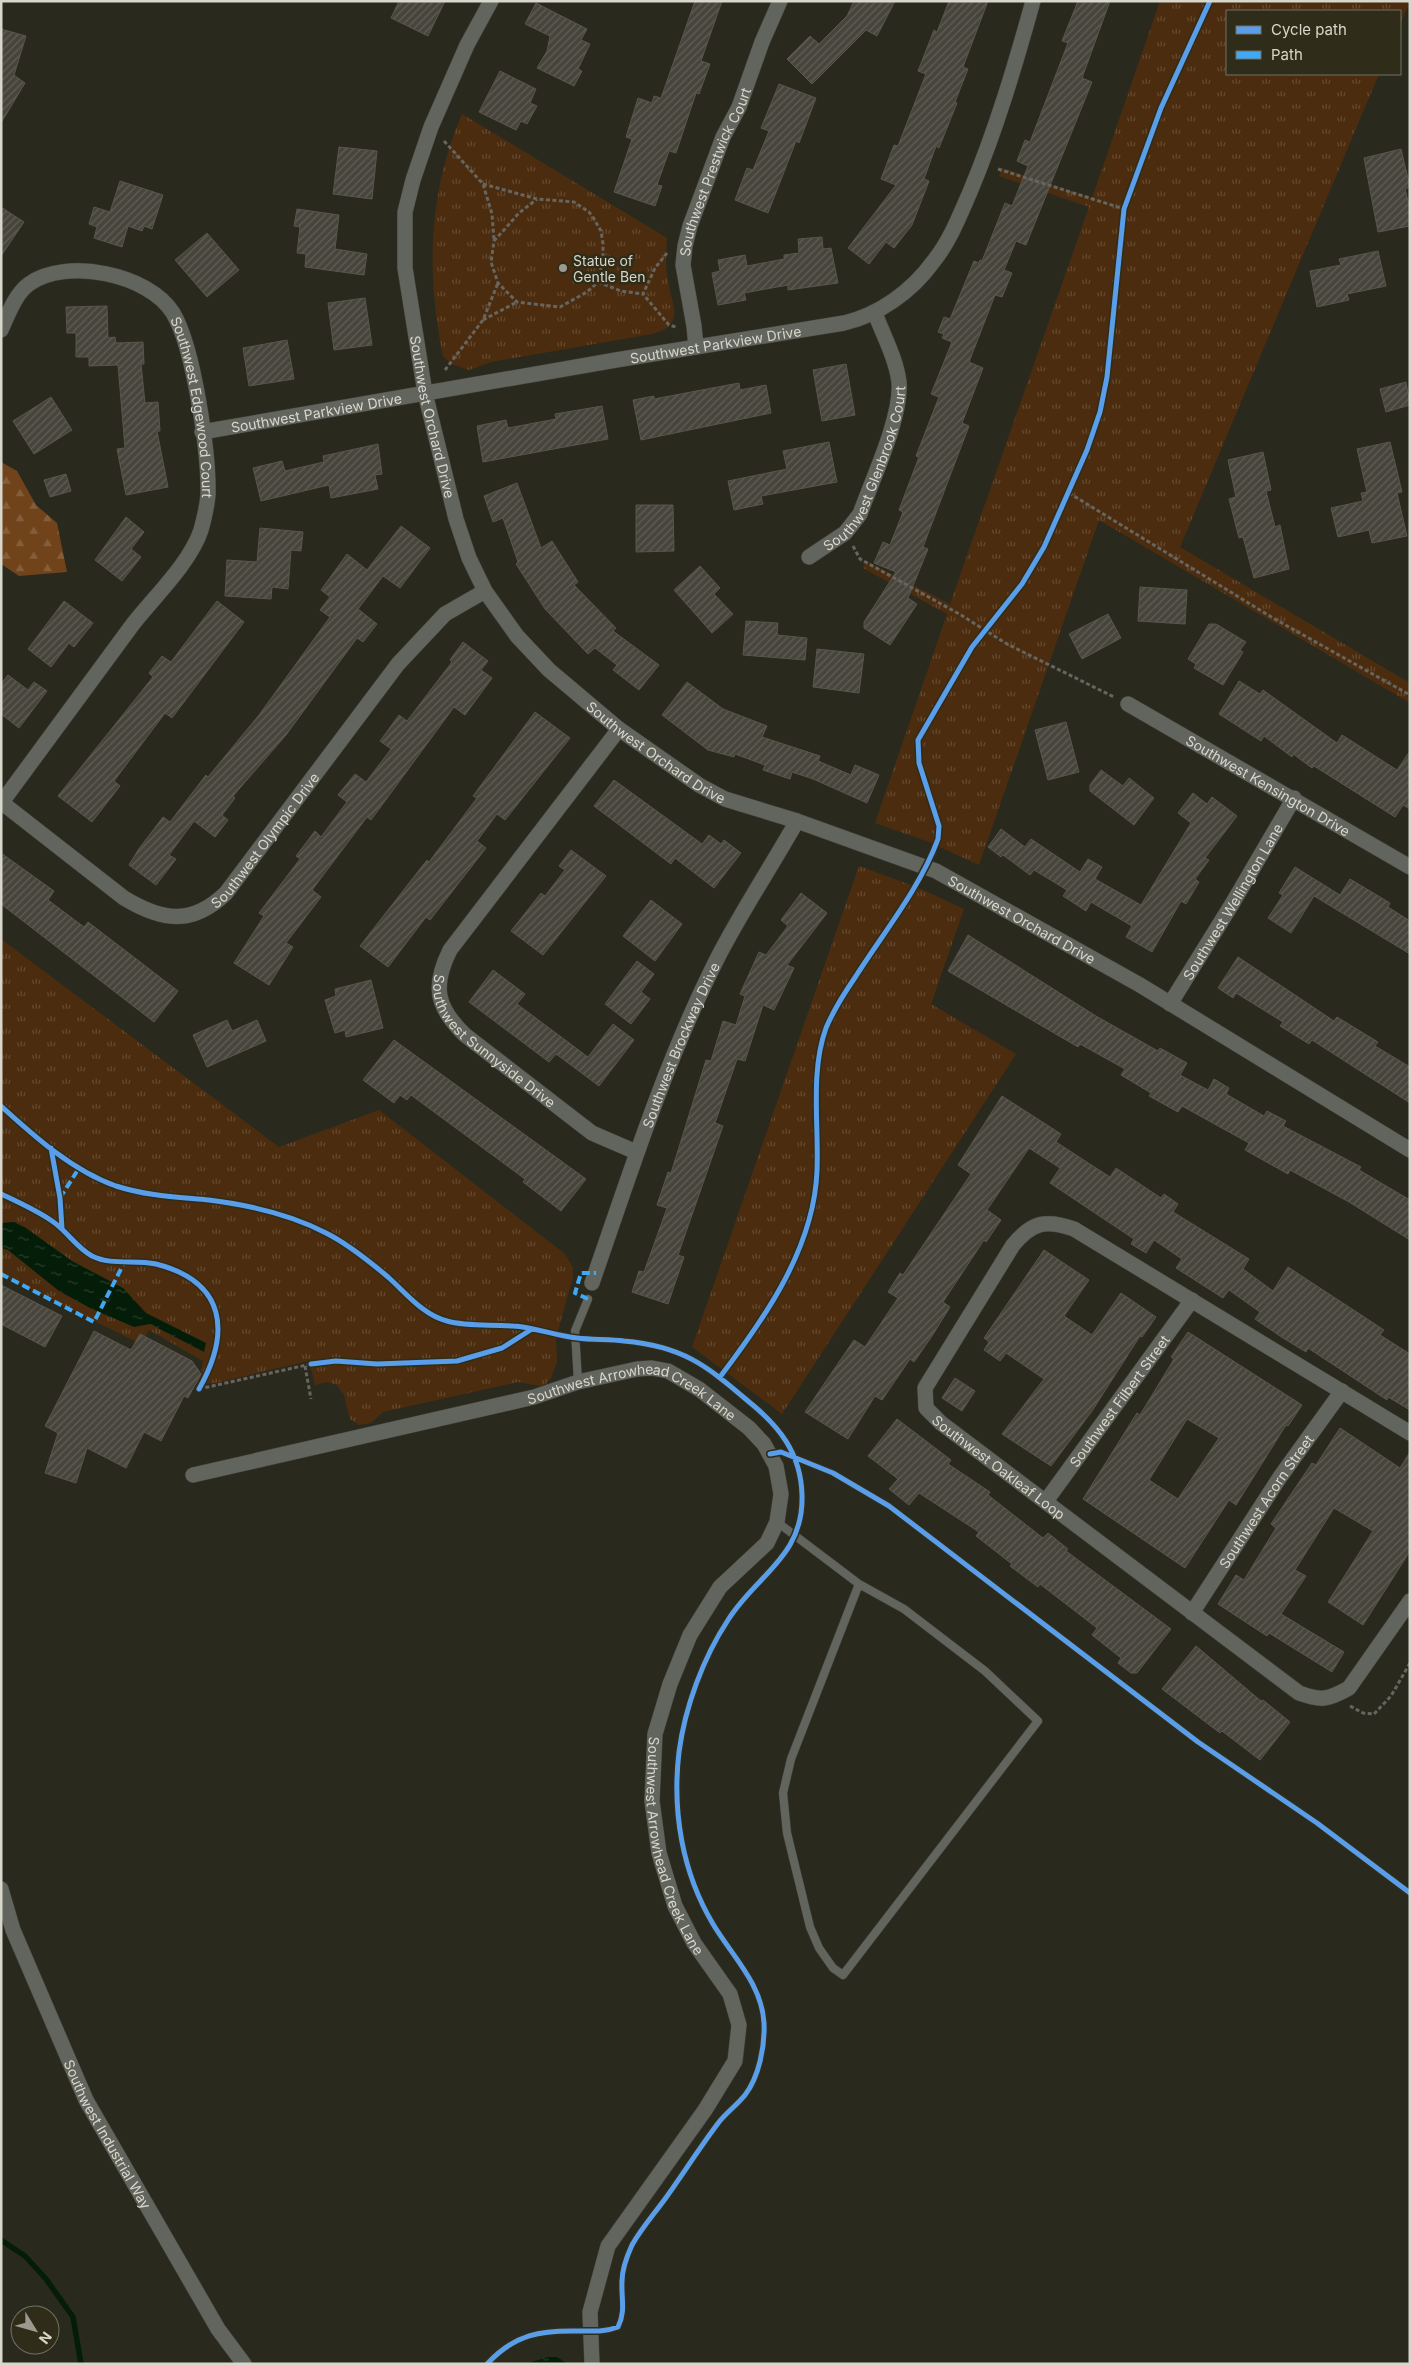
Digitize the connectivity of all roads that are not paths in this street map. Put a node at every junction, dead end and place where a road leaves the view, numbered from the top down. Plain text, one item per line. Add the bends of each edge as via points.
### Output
1 (491, 1) edge
2 (780, 1) edge
3 (1033, 1) edge
4 (875, 313) junction
5 (1, 330) edge
6 (696, 347) junction
7 (425, 394) junction
8 (202, 432) junction
9 (809, 557) dead end
10 (485, 591) junction
11 (1128, 704) road end
12 (618, 729) junction
13 (1294, 798) junction
14 (2, 802) edge
15 (796, 821) junction
16 (1410, 867) edge
17 (1170, 1004) junction
18 (1410, 1150) edge
19 (636, 1152) junction
20 (592, 1283) dead end
21 (588, 1299) dead end
22 (1192, 1300) junction
23 (578, 1382) junction
24 (1342, 1391) junction
25 (1410, 1433) edge
26 (193, 1474) dead end
27 (1046, 1501) junction
28 (777, 1522) junction
29 (859, 1584) junction
30 (1410, 1601) edge
31 (1192, 1613) junction
32 (1, 1889) edge
33 (244, 2364) edge
34 (592, 2364) edge

1 - 7 street, Southwest Orchard Drive via 467,45 431,127 405,212 405,268
2 - 6 street, Southwest Prestwick Court via 738,108 723,137 685,246 683,265
3 - 4 street, Southwest Parkview Drive via 982,164 952,235 933,263 908,288
4 - 6 street, Southwest Parkview Drive via 844,323
4 - 9 street, Southwest Glenbrook Court via 897,373 897,406 860,514 845,533
5 - 8 street, Southwest Edgewood Court via 13,303 29,284 54,273 79,270 136,283 173,312 188,352
6 - 7 street, Southwest Parkview Drive
7 - 8 street, Southwest Parkview Drive
7 - 10 street, Southwest Orchard Drive via 456,519 469,558
8 - 14 street, Southwest Edgewood Court via 208,496 194,548 134,622
10 - 12 street, Southwest Orchard Drive via 516,636 549,670
10 - 14 street, Southwest Olympic Drive via 445,614 426,632 392,672 226,893 199,913 182,917 143,910
11 - 13 street, Southwest Kensington Drive
12 - 15 street, Southwest Orchard Drive via 699,786 725,799
12 - 19 street, Southwest Sunnyside Drive via 450,950 442,966 439,983 440,1003 449,1019 465,1035 592,1133
13 - 16 street, Southwest Kensington Drive
13 - 17 street, Southwest Wellington Lane
15 - 17 street, Southwest Orchard Drive via 936,871
15 - 19 street, Southwest Brockway Drive via 718,958 682,1036
17 - 18 street, Southwest Orchard Drive
19 - 20 street, Southwest Brockway Drive
21 - 23 lane via 575,1331
22 - 24 street, Southwest Oakleaf Loop
22 - 27 street, Southwest Filbert Street
22 - 27 street, Southwest Oakleaf Loop via 1074,1229 1055,1223 1038,1225 1023,1233 1013,1245 925,1388 926,1408 941,1423
23 - 26 street, Southwest Arrowhead Creek Lane via 534,1398
23 - 28 street, Southwest Arrowhead Creek Lane via 652,1368 668,1371 699,1389 749,1428 770,1454 776,1466 781,1494
24 - 25 street, Southwest Oakleaf Loop
24 - 31 street, Southwest Acorn Street via 1286,1469
27 - 31 street, Southwest Oakleaf Loop
28 - 29 lane
28 - 34 street, Southwest Arrowhead Creek Lane via 767,1543 720,1587 690,1635 670,1684 656,1734 652,1801 659,1853 675,1906 694,1942 730,1994 740,2025 735,2061 705,2110 608,2246 590,2312
29 - 29 lane via 904,1610 985,1671 1038,1720 843,1976 819,1948 810,1927 787,1833 783,1793 791,1759
30 - 31 street, Southwest Oakleaf Loop via 1348,1688 1317,1700 1299,1693
32 - 33 street, Southwest Industrial Way via 13,1930 86,2100 218,2329

